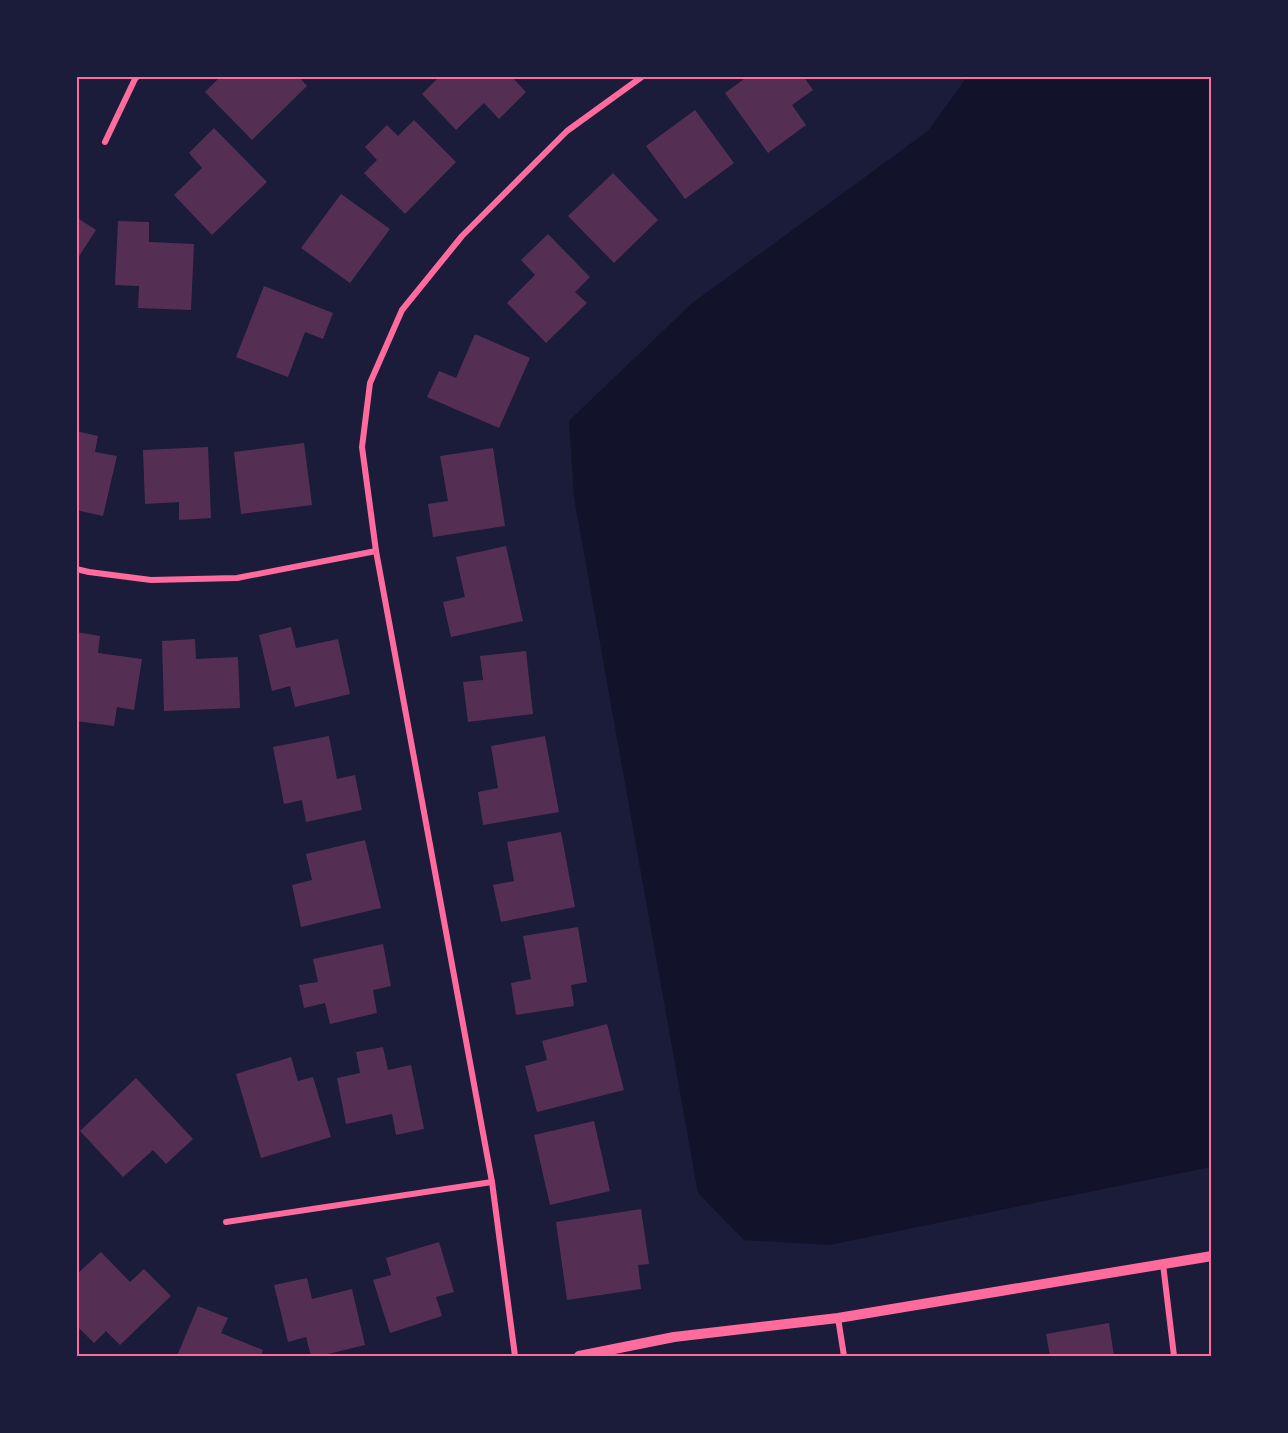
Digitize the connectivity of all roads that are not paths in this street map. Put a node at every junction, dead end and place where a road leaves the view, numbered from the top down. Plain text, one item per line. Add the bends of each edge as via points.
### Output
1 (138, 76) edge
2 (643, 76) edge
3 (105, 142) dead end
4 (376, 551) junction
5 (76, 569) edge
6 (492, 1182) junction
7 (226, 1222) dead end
8 (1212, 1256) edge
9 (1163, 1264) junction
10 (838, 1318) junction
11 (516, 1356) edge
12 (579, 1356) edge
13 (844, 1356) edge
14 (1174, 1356) edge

1 - 3 street
2 - 4 street via 567,131 462,236 402,310 370,383 363,447
4 - 5 street via 237,578 151,580
4 - 6 street
6 - 7 street
6 - 11 street
8 - 9 street
9 - 10 street
9 - 14 street
10 - 12 street via 674,1337
10 - 13 street

